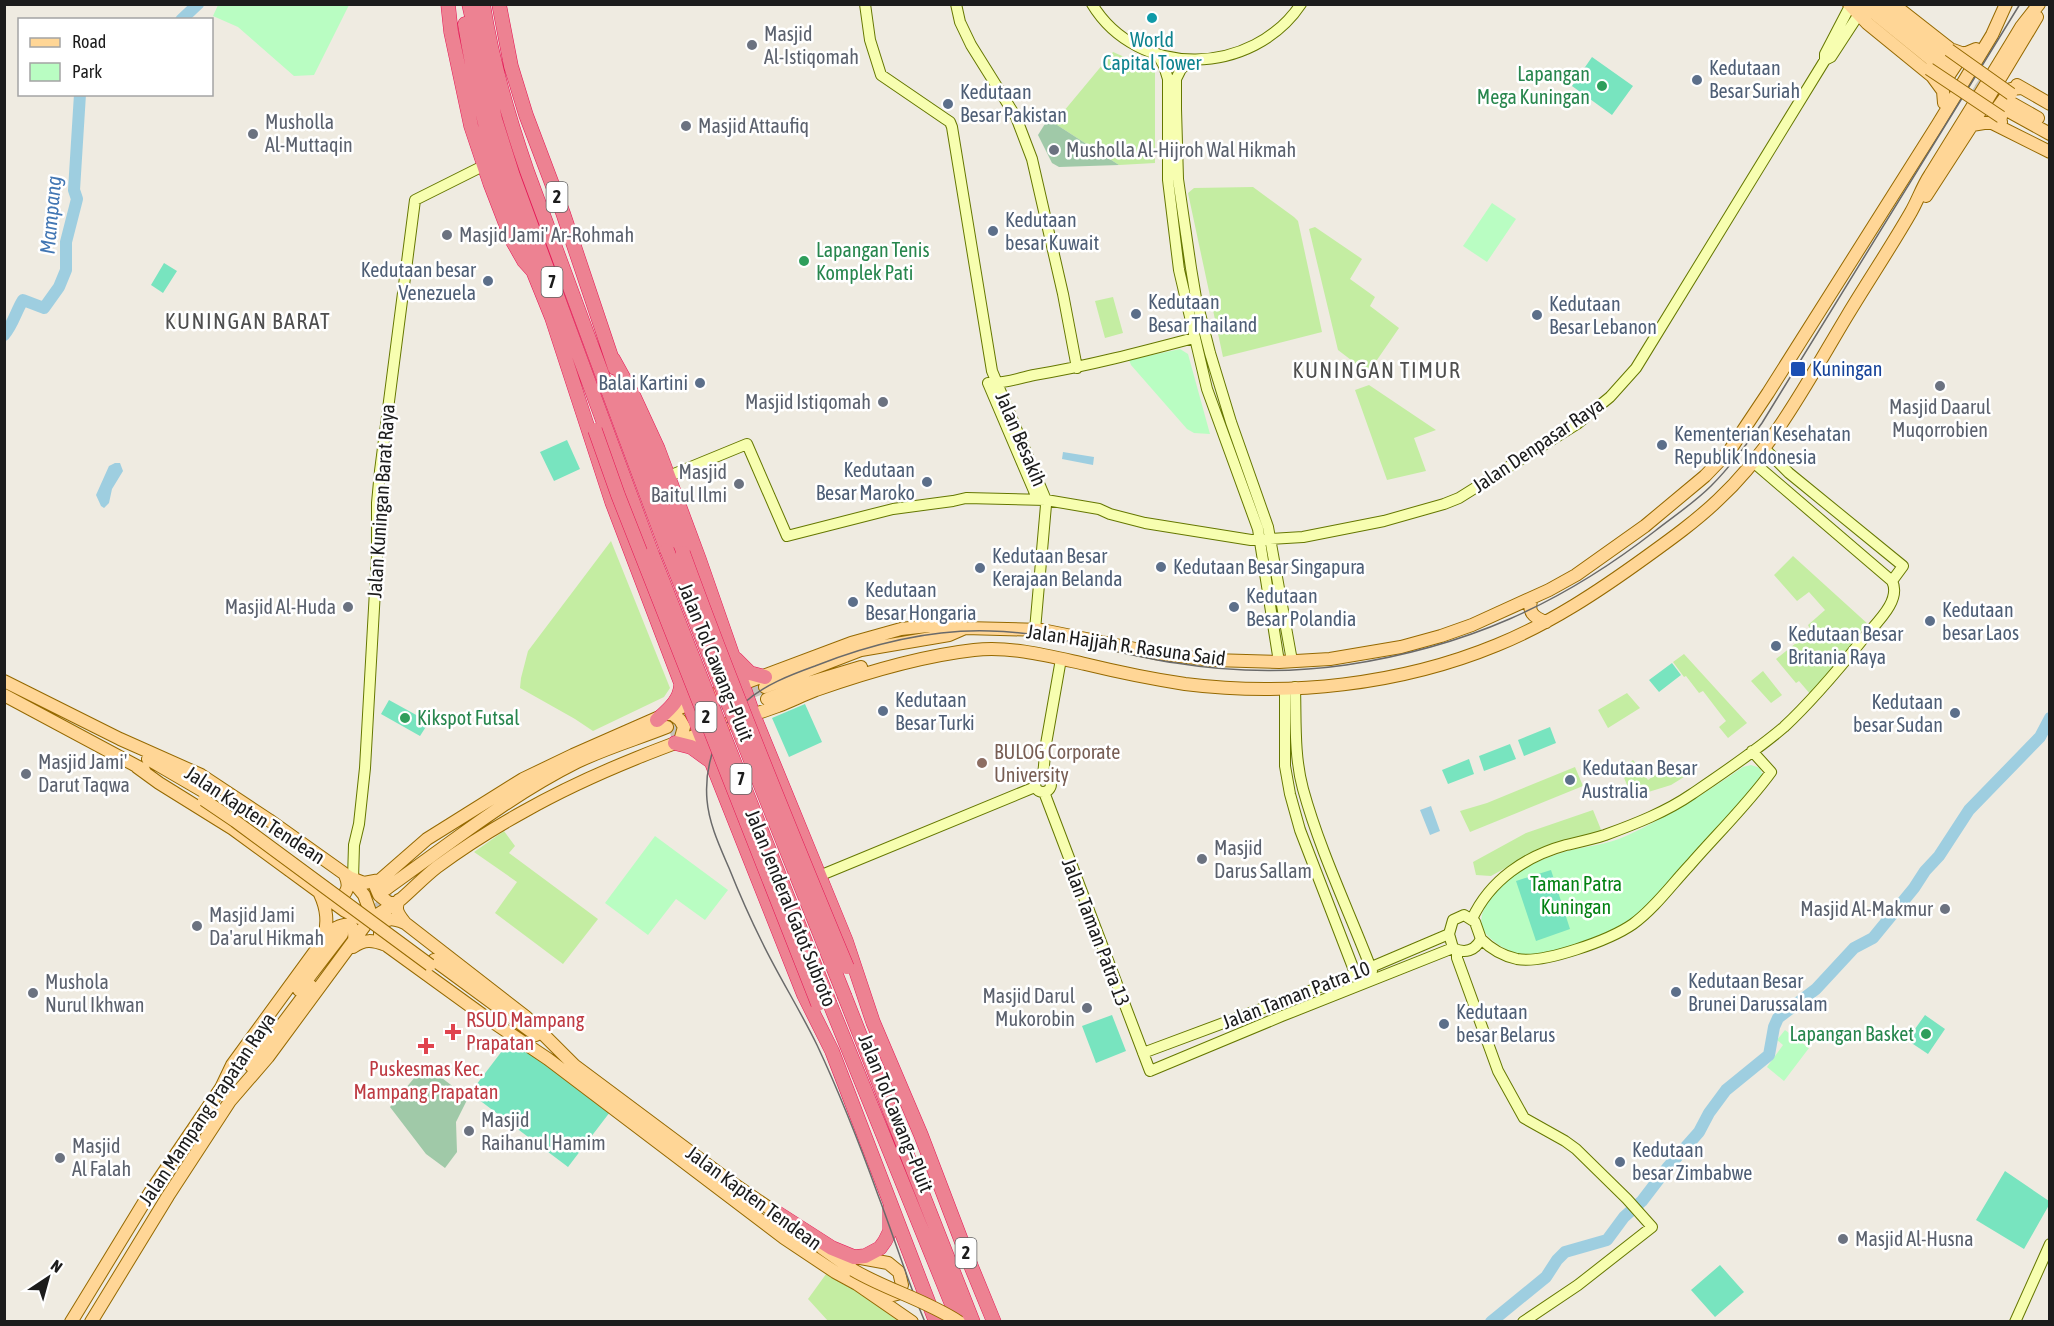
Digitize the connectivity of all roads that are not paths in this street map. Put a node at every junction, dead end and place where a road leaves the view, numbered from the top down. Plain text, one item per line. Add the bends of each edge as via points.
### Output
1 (447, 4) edge
2 (463, 4) edge
3 (469, 4) edge
4 (483, 4) edge
5 (500, 4) edge
6 (865, 4) edge
7 (956, 4) edge
8 (1092, 4) edge
9 (1301, 4) edge
10 (1877, 4) edge
11 (1887, 4) edge
12 (1893, 4) edge
13 (2040, 4) edge
14 (1855, 7) edge
15 (2005, 7) edge
16 (1977, 49) junction
17 (1158, 55) junction
18 (1191, 60) junction
19 (1948, 60) junction
20 (1932, 76) junction
21 (2002, 76) junction
22 (2022, 88) junction
23 (1944, 103) junction
24 (2049, 104) edge
25 (2049, 117) edge
26 (1972, 125) junction
27 (2049, 125) edge
28 (2007, 129) junction
29 (2049, 134) edge
30 (2049, 145) edge
31 (2049, 152) edge
32 (1914, 163) junction
33 (483, 166) junction
34 (1911, 212) junction
35 (1863, 243) junction
36 (1882, 259) junction
37 (533, 270) junction
38 (1193, 335) junction
39 (613, 359) junction
40 (1076, 365) junction
41 (571, 372) junction
42 (993, 379) junction
43 (1764, 447) junction
44 (1754, 462) junction
45 (669, 476) junction
46 (1045, 502) junction
47 (1265, 540) junction
48 (699, 559) junction
49 (641, 578) junction
50 (1892, 581) junction
51 (712, 597) junction
52 (1532, 598) junction
53 (655, 613) junction
54 (1546, 622) junction
55 (1038, 630) junction
56 (1289, 643) junction
57 (1276, 644) junction
58 (731, 652) junction
59 (1061, 659) junction
60 (1286, 662) junction
61 (4, 681) edge
62 (681, 685) junction
63 (1290, 688) junction
64 (759, 693) junction
65 (4, 696) edge
66 (711, 696) junction
67 (689, 704) junction
68 (670, 713) junction
69 (700, 733) junction
70 (668, 735) junction
71 (120, 739) junction
72 (1752, 751) junction
73 (711, 762) junction
74 (137, 767) junction
75 (1040, 789) junction
76 (206, 797) junction
77 (802, 835) junction
78 (747, 851) junction
79 (819, 876) junction
80 (349, 877) junction
81 (390, 892) junction
82 (324, 896) junction
83 (1472, 919) junction
84 (366, 920) junction
85 (405, 923) junction
86 (379, 933) junction
87 (1449, 934) junction
88 (324, 939) junction
89 (1481, 939) junction
90 (348, 940) junction
91 (386, 945) junction
92 (1455, 949) junction
93 (432, 963) junction
94 (1371, 966) junction
95 (1355, 974) junction
96 (1376, 980) junction
97 (1360, 986) junction
98 (866, 1002) junction
99 (824, 1004) junction
100 (832, 1051) junction
101 (1143, 1053) junction
102 (562, 1054) junction
103 (548, 1059) junction
104 (1150, 1071) joint
105 (221, 1088) junction
106 (892, 1205) junction
107 (779, 1214) junction
108 (2049, 1244) edge
109 (854, 1257) junction
110 (857, 1284) junction
111 (1537, 1318) edge
112 (71, 1322) edge
113 (91, 1322) edge
114 (912, 1322) edge
115 (936, 1322) edge
116 (946, 1322) edge
117 (959, 1322) edge
118 (973, 1322) edge
119 (994, 1322) edge
120 (1523, 1322) edge
121 (2015, 1322) edge

1 - 33 highway, Jalan Jenderal Gatot Subroto / 2 via 465,99
2 - 37 highway via 472,68 497,165 530,250
3 - 99 highway, Jalan Tol Cawang–Pluit / 7, bridge via 495,118 513,176
4 - 118 highway, Jalan Tol Cawang–Pluit / 7, bridge via 508,115 523,160 667,550
5 - 39 highway, Jalan Jenderal Gatot Subroto / 2 via 511,66
6 - 42 street, Jalan Besakih via 870,40 881,75 952,127
7 - 40 street via 971,45 1016,117 1032,159
8 - 17 street via 1120,35
9 - 18 street via 1283,26 1245,50
10 - 19 main road
11 - 25 main road, bridge
12 - 19 main road
13 - 21 main road, Jalan Hajjah R. Rasuna Said via 2039,14
13 - 34 main road, Jalan Hajjah R. Rasuna Said via 2021,27 1927,179
14 - 19 main road
14 - 20 main road
14 - 30 main road, bridge via 1929,69
14 - 47 street, Jalan Denpasar Raya via 1831,57 1825,60 1636,368 1610,397 1577,424 1444,504 1373,523
15 - 16 main road, Jalan Hajjah R. Rasuna Said
15 - 32 main road, Jalan Hajjah R. Rasuna Said
16 - 19 main road
16 - 23 main road, Jalan Hajjah R. Rasuna Said
17 - 18 street
17 - 38 street via 1168,79 1168,180 1179,270
18 - 47 street via 1176,79 1176,109 1179,179 1193,278 1210,353
19 - 20 main road via 1958,55 1959,60 1947,78
20 - 23 main road via 1943,91
21 - 22 main road
21 - 26 main road, Jalan Hajjah R. Rasuna Said
22 - 24 main road
22 - 28 main road via 2011,89 1996,110
23 - 32 main road, Jalan Hajjah R. Rasuna Said via 1918,146
26 - 28 main road via 1992,123
26 - 34 main road, Jalan Hajjah R. Rasuna Said via 1928,194
27 - 29 main road via 2006,105
28 - 31 main road
32 - 35 main road, Jalan Hajjah R. Rasuna Said
33 - 37 highway, Jalan Jenderal Gatot Subroto / 2 via 512,240
33 - 80 street, Jalan Kuningan Barat Raya via 416,200 380,471 365,768
34 - 36 main road, Jalan Hajjah R. Rasuna Said
35 - 36 main road via 1877,245
35 - 52 main road, Jalan Hajjah R. Rasuna Said via 1721,460 1645,526 1576,575
36 - 43 main road, Jalan Hajjah R. Rasuna Said
37 - 41 highway, Jalan Jenderal Gatot Subroto / 2
38 - 40 street
38 - 47 street via 1207,389
39 - 45 highway, Jalan Jenderal Gatot Subroto / 2 via 647,423
39 - 98 highway, Jalan Jenderal Gatot Subroto / 2, bridge via 722,662 847,967
40 - 42 street
41 - 49 highway, Jalan Jenderal Gatot Subroto / 2 via 578,402
41 - 99 highway, Jalan Jenderal Gatot Subroto / 2, bridge
42 - 46 street, Jalan Besakih
43 - 44 main road, Jalan Hajjah R. Rasuna Said
43 - 50 street via 1789,473 1903,566
44 - 50 street
44 - 54 main road, Jalan Hajjah R. Rasuna Said via 1689,525 1594,594
45 - 46 street, Jalan Denpasar Raya via 747,444 787,536 893,509 953,501
45 - 48 highway, Jalan Jenderal Gatot Subroto / 2
46 - 47 street, Jalan Denpasar Raya via 1179,530
46 - 55 street, Jalan Besakih
47 - 56 street
47 - 57 street
48 - 49 highway via 689,586 677,593 662,592
48 - 51 highway, Jalan Jenderal Gatot Subroto / 2
49 - 53 highway, Jalan Jenderal Gatot Subroto / 2
50 - 72 street via 1891,602 1829,681 1782,729
51 - 53 highway via 700,619 688,627 671,624
51 - 58 highway, Jalan Jenderal Gatot Subroto / 2
51 - 66 highway via 711,618 701,642 703,670
52 - 54 main road via 1530,613
52 - 60 main road, Jalan Hajjah R. Rasuna Said via 1472,625 1401,647 1341,658
53 - 62 highway, Jalan Jenderal Gatot Subroto / 2
54 - 63 main road, Jalan Hajjah R. Rasuna Said via 1495,646 1450,661 1377,679
55 - 60 main road, Jalan Hajjah R. Rasuna Said via 1180,657
55 - 64 main road, Jalan Hajjah R. Rasuna Said via 945,624 900,628 844,646
56 - 57 street
56 - 60 street
57 - 60 street
58 - 64 highway, Jalan Jenderal Gatot Subroto / 2
58 - 64 highway via 750,673
59 - 63 main road, Jalan Hajjah R. Rasuna Said via 1210,687
59 - 64 main road, Jalan Hajjah R. Rasuna Said via 1021,651 968,651 904,662 809,692
59 - 75 street via 1043,776 1037,778
61 - 71 main road, Jalan Kapten Tendean
62 - 67 highway, Jalan Jenderal Gatot Subroto / 2
62 - 70 highway
63 - 94 street via 1303,788
63 - 95 street via 1286,766 1290,794 1299,830
64 - 66 main road
64 - 69 main road
64 - 77 highway, Jalan Jenderal Gatot Subroto / 2
65 - 74 main road, Jalan Kapten Tendean
66 - 67 main road
67 - 68 main road
67 - 69 highway, Jalan Jenderal Gatot Subroto / 2
68 - 70 main road
68 - 70 main road via 684,727
69 - 70 main road
69 - 73 highway, Jalan Jenderal Gatot Subroto / 2
70 - 73 highway
70 - 81 main road via 521,813
70 - 81 main road via 579,769 545,788
70 - 81 main road via 595,745 537,773 412,862
71 - 76 main road, Jalan Kapten Tendean
71 - 80 main road, Jalan Kapten Tendean via 201,775
72 - 83 street via 1692,795 1664,810 1606,835 1552,849 1526,861 1492,888
72 - 89 street via 1771,772 1640,918 1619,932 1545,957 1506,956
73 - 78 highway, Jalan Jenderal Gatot Subroto / 2
74 - 76 main road, Jalan Kapten Tendean
74 - 82 main road, Jalan Kapten Tendean via 233,829
75 - 79 street
75 - 101 street, Jalan Taman Patra 13
76 - 93 main road, Jalan Kapten Tendean, bridge
77 - 78 highway via 773,825 757,834
77 - 79 highway, Jalan Jenderal Gatot Subroto / 2
78 - 100 highway, Jalan Jenderal Gatot Subroto / 2 via 804,995
79 - 98 highway, Jalan Jenderal Gatot Subroto / 2
80 - 81 main road
80 - 82 main road via 344,895 337,899
80 - 84 main road, Jalan Kapten Tendean via 364,895
81 - 84 main road
81 - 85 main road
82 - 84 main road, Jalan Kapten Tendean
82 - 88 main road
83 - 87 street via 1464,915 1456,918
83 - 89 street
84 - 86 main road
84 - 90 main road, Jalan Mampang Prapatan Raya
85 - 86 main road via 389,919
85 - 102 main road, Jalan Kapten Tendean via 526,1017
86 - 91 main road
87 - 92 street
87 - 94 street, Jalan Taman Patra 10
88 - 90 main road via 337,926 345,925 354,936
88 - 105 main road, Jalan Mampang Prapatan Raya via 232,1065
89 - 92 street via 1474,949
90 - 91 main road
90 - 105 main road
90 - 113 main road, Jalan Mampang Prapatan Raya via 268,1057 230,1101
91 - 103 main road, Jalan Kapten Tendean
92 - 96 street, Jalan Taman Patra 10
92 - 111 street via 1498,1071 1524,1118 1576,1149 1652,1227
93 - 102 main road, Jalan Kapten Tendean
93 - 103 main road, Jalan Kapten Tendean via 519,1031
94 - 95 street, Jalan Taman Patra 10
94 - 96 street
95 - 97 street
95 - 101 street, Jalan Taman Patra 10
96 - 97 street, Jalan Taman Patra 10
97 - 104 street, Jalan Taman Patra 10
98 - 119 highway, Jalan Jenderal Gatot Subroto / 2
99 - 100 highway, Jalan Jenderal Gatot Subroto / 2
99 - 117 highway, Jalan Tol Cawang–Pluit / 7
100 - 106 highway, Jalan Jenderal Gatot Subroto / 2
101 - 104 street, Jalan Taman Patra 13
102 - 107 main road, Jalan Kapten Tendean via 700,1160
103 - 110 main road, Jalan Kapten Tendean via 784,1238
105 - 112 main road, Jalan Mampang Prapatan Raya via 151,1191
106 - 109 highway via 885,1241 872,1253
106 - 115 highway, Jalan Jenderal Gatot Subroto / 2
106 - 116 highway via 919,1254
107 - 109 highway via 832,1248
107 - 117 main road, Jalan Kapten Tendean, bridge via 864,1276
108 - 121 street
109 - 110 main road via 893,1265 902,1280 900,1290 893,1296
110 - 114 main road, Jalan Kapten Tendean
111 - 120 street

